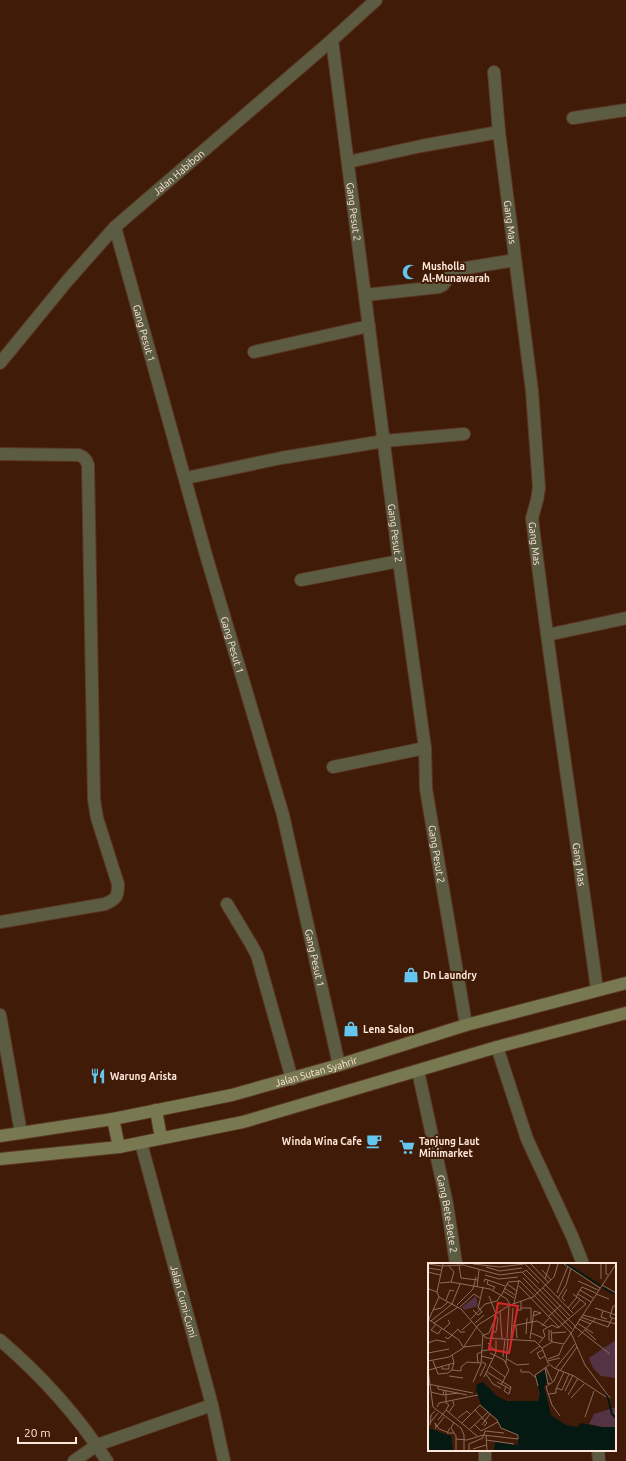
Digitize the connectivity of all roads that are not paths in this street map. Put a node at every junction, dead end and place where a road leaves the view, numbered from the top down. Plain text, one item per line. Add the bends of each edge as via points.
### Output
1 (376, 0) edge
2 (332, 40) junction
3 (494, 72) dead end
4 (626, 110) edge
5 (573, 118) dead end
6 (499, 132) junction
7 (348, 162) junction
8 (115, 227) junction
9 (515, 260) junction
10 (365, 295) junction
11 (369, 326) junction
12 (254, 352) dead end
13 (0, 363) edge
14 (464, 434) dead end
15 (384, 441) junction
16 (0, 454) edge
17 (186, 478) junction
18 (399, 561) junction
19 (301, 580) dead end
20 (626, 618) edge
21 (547, 635) junction
22 (425, 748) junction
23 (333, 767) dead end
24 (227, 904) dead end
25 (0, 922) edge
26 (626, 983) edge
27 (597, 990) junction
28 (626, 1013) edge
29 (0, 1015) edge
30 (466, 1025) junction
31 (497, 1047) junction
32 (339, 1065) junction
33 (418, 1070) junction
34 (292, 1079) junction
35 (156, 1110) junction
36 (113, 1119) junction
37 (21, 1133) junction
38 (0, 1136) edge
39 (161, 1138) junction
40 (141, 1143) junction
41 (119, 1147) junction
42 (0, 1159) edge
43 (456, 1263) edge
44 (583, 1263) edge
45 (0, 1340) edge
46 (212, 1405) junction
47 (97, 1445) junction
48 (74, 1461) edge
49 (107, 1461) edge
50 (224, 1461) edge

1 - 2 street, Jalan Habibon
2 - 7 street, Gang Pesut 2
2 - 8 street, Jalan Habibon
3 - 6 street, Gang Mas
4 - 5 street
6 - 7 street
6 - 9 street, Gang Mas
7 - 10 street, Gang Pesut 2
8 - 13 street, Jalan Habibon
8 - 17 street, Gang Pesut 1
9 - 10 street via 454,270 439,287
9 - 21 street, Gang Mas via 532,391 539,488 532,518
10 - 11 street, Gang Pesut 2
11 - 12 street
11 - 15 street, Gang Pesut 2
14 - 15 street
15 - 17 street via 281,458
15 - 18 street, Gang Pesut 2
16 - 25 street via 79,455 88,465 94,799 97,818 118,884 118,895 113,901 105,904
17 - 32 street, Gang Pesut 1 via 206,555 284,815
18 - 19 street
18 - 22 street, Gang Pesut 2
20 - 21 street
21 - 27 street, Gang Mas
22 - 23 street
22 - 30 street, Gang Pesut 2 via 426,789
24 - 34 street via 257,955
26 - 27 street, Jalan Sutan Syahrir
27 - 30 street, Jalan Sutan Syahrir
28 - 31 street
29 - 37 street
30 - 32 street, Jalan Sutan Syahrir
31 - 33 street
31 - 44 street via 527,1139
32 - 34 street, Jalan Sutan Syahrir
33 - 39 street via 243,1122
33 - 43 street, Gang Bete-Bete 2 via 448,1204
34 - 35 street, Jalan Sutan Syahrir via 232,1095
35 - 36 street, Jalan Sutan Syahrir
35 - 39 street
36 - 37 street, Jalan Sutan Syahrir
36 - 41 street
37 - 38 street, Jalan Sutan Syahrir
39 - 40 street
40 - 41 street
40 - 46 street, Jalan Cumi-Cumi
41 - 42 street
45 - 47 street via 42,1378
46 - 47 street
46 - 50 street, Jalan Cumi-Cumi
47 - 48 street
47 - 49 street

